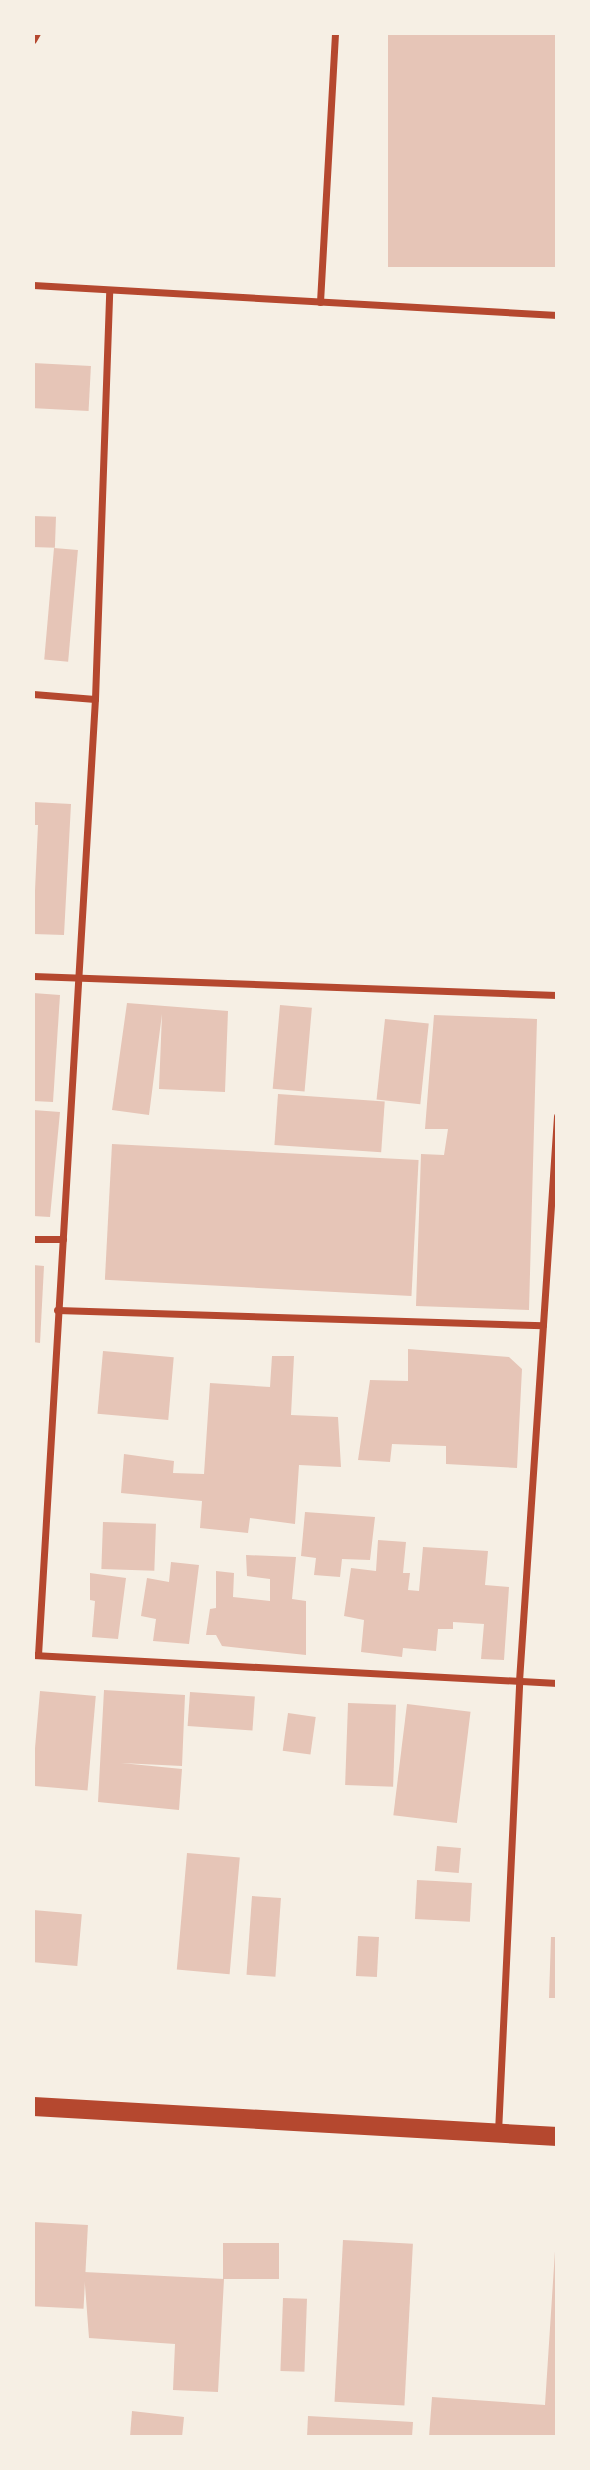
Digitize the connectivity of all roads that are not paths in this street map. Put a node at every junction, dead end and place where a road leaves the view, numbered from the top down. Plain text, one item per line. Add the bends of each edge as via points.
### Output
1 (37, 33) edge
2 (335, 33) edge
3 (33, 40) edge
4 (33, 285) edge
5 (108, 290) junction
6 (320, 302) junction
7 (557, 315) edge
8 (33, 694) edge
9 (95, 699) junction
10 (33, 976) edge
11 (80, 978) junction
12 (557, 995) edge
13 (557, 1116) edge
14 (33, 1239) edge
15 (63, 1240) junction
16 (547, 1264) junction
17 (557, 1265) edge
18 (57, 1310) junction
19 (543, 1325) junction
20 (36, 1655) edge
21 (519, 1681) junction
22 (557, 1683) edge
23 (33, 2106) edge
24 (498, 2133) junction
25 (557, 2136) edge

1 - 3 street
2 - 6 street
4 - 5 street
5 - 6 street
5 - 9 street
6 - 7 street
8 - 9 street
9 - 11 street
10 - 11 street
11 - 12 street
11 - 15 street
13 - 16 street
14 - 15 street
15 - 18 street
16 - 17 street
16 - 19 street
18 - 19 street
18 - 20 street
19 - 21 street
20 - 21 street
21 - 22 street
21 - 24 street
23 - 24 highway
24 - 25 highway

